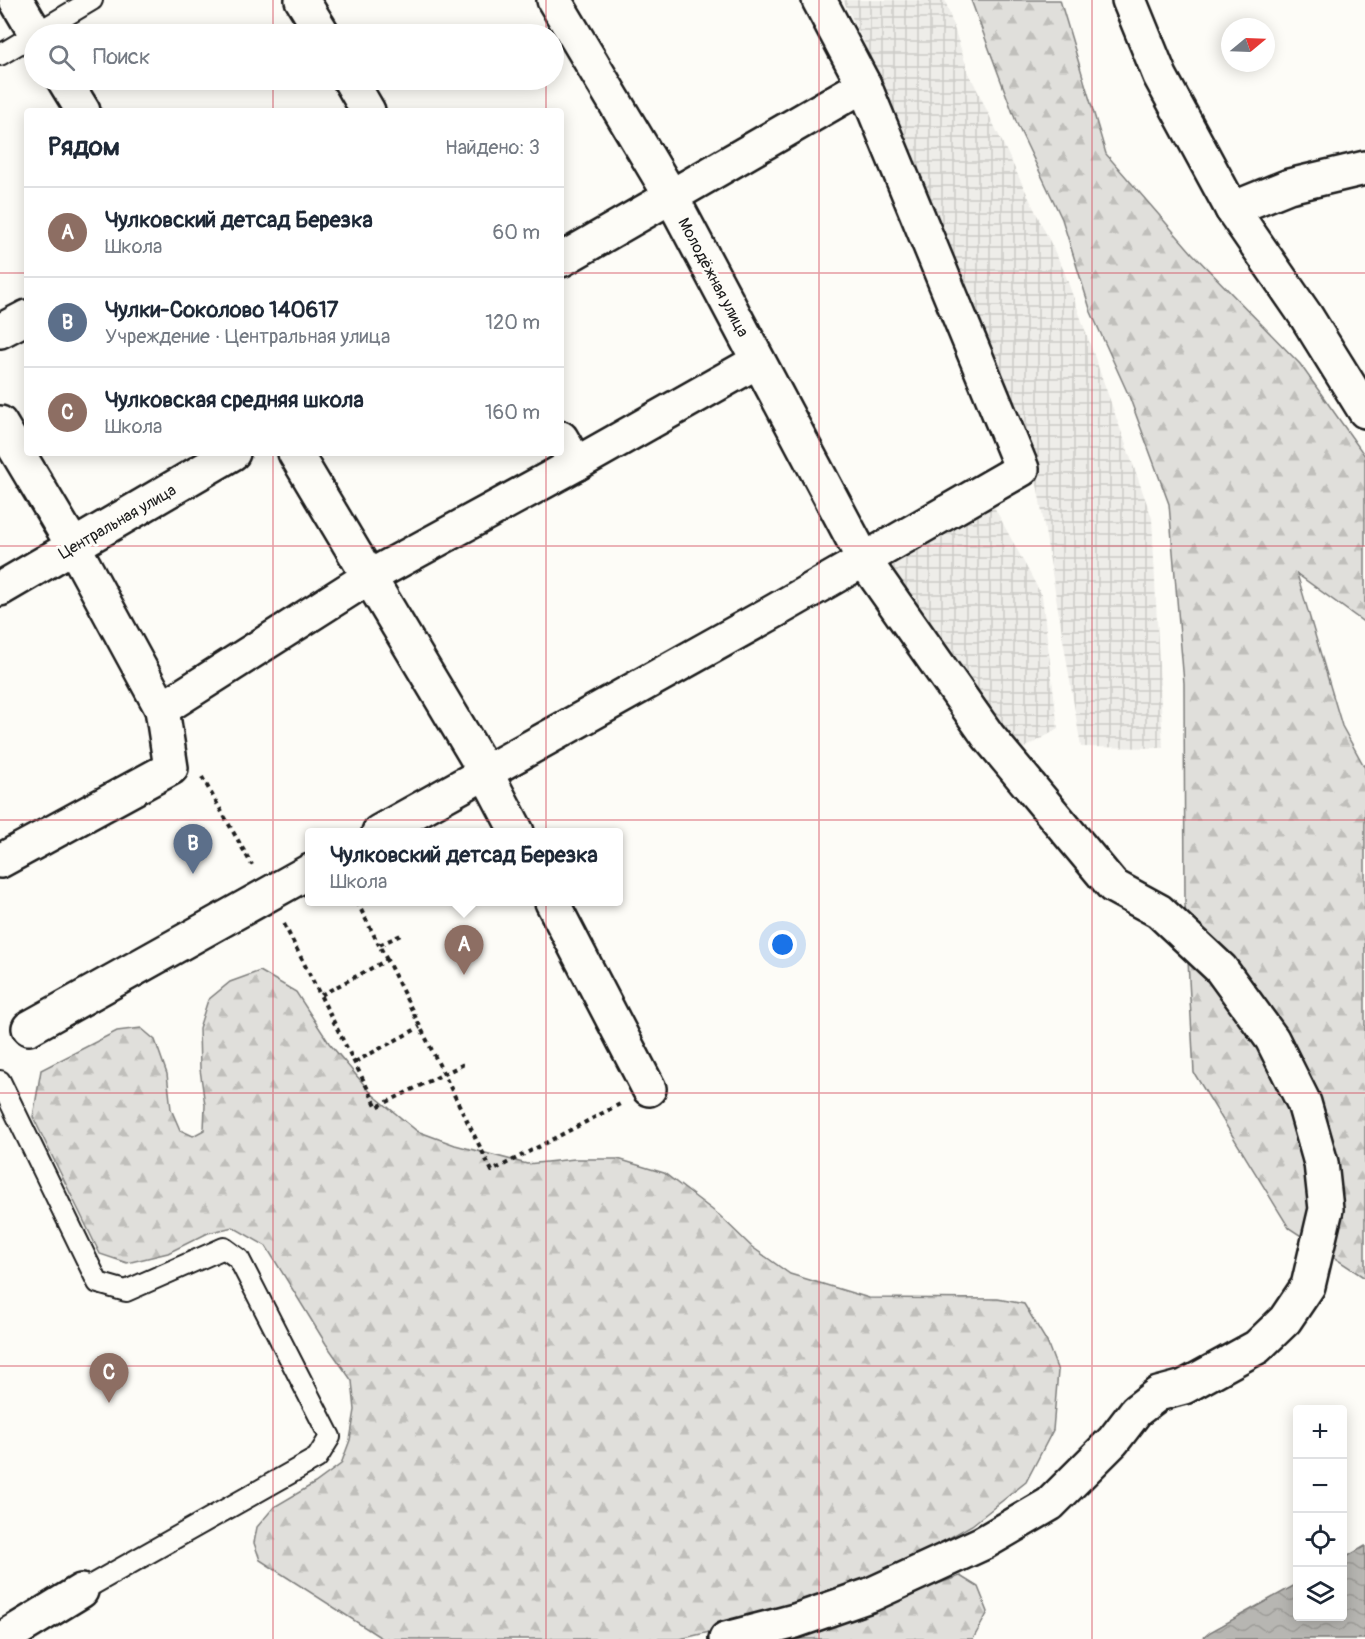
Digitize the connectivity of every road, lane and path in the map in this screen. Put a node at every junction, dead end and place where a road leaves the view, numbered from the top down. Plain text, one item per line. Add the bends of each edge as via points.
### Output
1 (16, 0) edge
2 (92, 0) edge
3 (302, 0) edge
4 (554, 0) edge
5 (819, 0) edge
6 (1130, 0) edge
7 (30, 24) edge
8 (52, 24) edge
9 (317, 24) edge
10 (24, 41) edge
11 (0, 55) edge
12 (864, 85) junction
13 (70, 90) edge
14 (356, 90) edge
15 (81, 108) edge
16 (366, 108) edge
17 (1365, 168) edge
18 (671, 196) junction
19 (1232, 209) junction
20 (564, 258) edge
21 (24, 319) edge
22 (0, 332) edge
23 (758, 361) junction
24 (1365, 411) edge
25 (0, 423) edge
26 (568, 451) edge
27 (228, 456) edge
28 (297, 456) edge
29 (560, 456) edge
30 (74, 547) junction
31 (864, 560) junction
32 (369, 577) junction
33 (0, 589) edge
34 (162, 709) junction
35 (198, 771) dead end
36 (486, 773) junction
37 (386, 828) edge
38 (515, 828) edge
39 (0, 861) edge
40 (305, 873) edge
41 (269, 894) junction
42 (359, 906) edge
43 (554, 906) edge
44 (403, 934) dead end
45 (379, 945) junction
46 (387, 960) junction
47 (321, 995) junction
48 (420, 1027) junction
49 (29, 1028) dead end
50 (355, 1062) junction
51 (466, 1063) dead end
52 (444, 1074) junction
53 (0, 1081) edge
54 (649, 1089) joint
55 (81, 1591) joint
56 (2, 1639) edge
57 (726, 1639) edge

1 - 7 street
2 - 8 lane
3 - 9 street
4 - 18 street, Молодёжная улица
5 - 12 street
6 - 19 street via 1160,76
10 - 11 lane
12 - 18 street
12 - 31 street via 1022,469
13 - 15 street
14 - 16 street
17 - 19 street via 1289,186
18 - 20 street
18 - 23 street, Молодёжная улица
19 - 24 street
21 - 22 street
23 - 26 street
23 - 31 street, Молодёжная улица
25 - 30 street
27 - 30 street, Центральная улица
28 - 32 street
29 - 32 street
30 - 33 street, Центральная улица
30 - 34 street
31 - 36 street
31 - 57 street, Молодёжная улица via 988,736 1113,886 1159,911 1221,969 1272,1039 1304,1103 1321,1163 1326,1209 1308,1286 1285,1320 1257,1347 1184,1386 1158,1394 1136,1411 1113,1441 1050,1504 983,1543 870,1595 795,1622
32 - 34 street
32 - 36 street
34 - 39 street via 171,768
35 - 41 path
36 - 37 street
36 - 38 street
40 - 41 street
41 - 47 path
41 - 49 street
42 - 45 path
43 - 54 street
44 - 45 path
45 - 46 path
46 - 47 path
46 - 48 path
47 - 50 path
48 - 50 path
48 - 52 path
50 - 52 path via 377,1107
51 - 52 path
52 - 54 path via 492,1171
53 - 55 lane via 98,1283 126,1291 224,1248 239,1259 330,1437 317,1458
55 - 56 street

